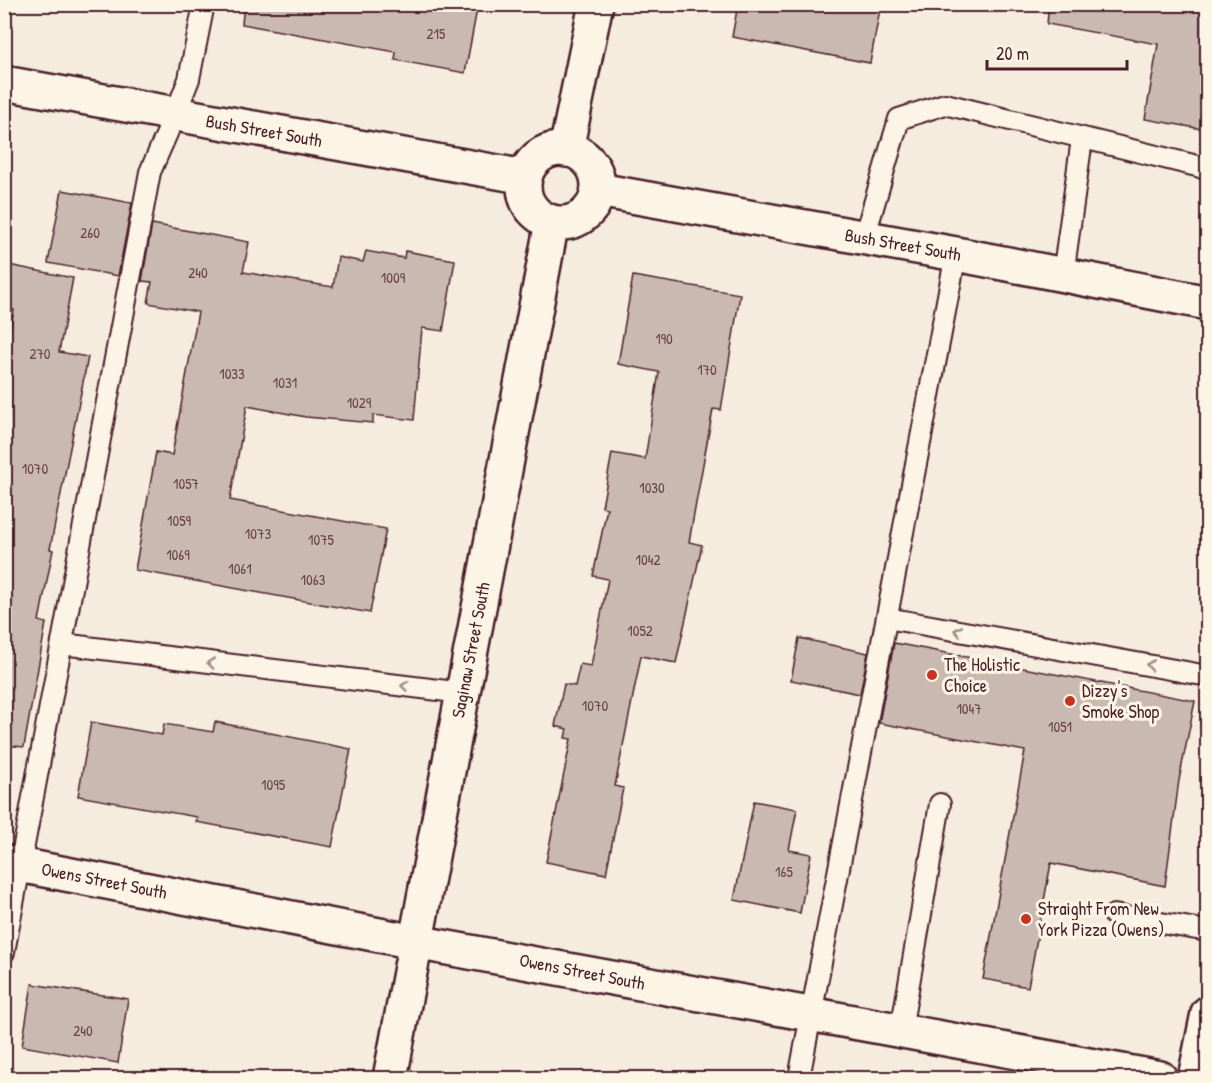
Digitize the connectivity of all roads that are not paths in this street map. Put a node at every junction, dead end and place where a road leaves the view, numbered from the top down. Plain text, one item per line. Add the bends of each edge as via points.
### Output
1 (204, 4) edge
2 (596, 4) edge
3 (4, 83) edge
4 (175, 115) junction
5 (1082, 139) junction
6 (566, 150) junction
7 (1208, 171) edge
8 (525, 177) junction
9 (598, 190) junction
10 (552, 222) junction
11 (864, 238) junction
12 (956, 255) junction
13 (1063, 275) junction
14 (1208, 303) edge
15 (887, 618) junction
16 (62, 645) junction
17 (1208, 676) edge
18 (463, 693) junction
19 (940, 804) dead end
20 (13, 864) edge
21 (1113, 915) dead end
22 (1208, 931) edge
23 (416, 942) junction
24 (4, 952) edge
25 (1208, 1013) edge
26 (812, 1015) junction
27 (901, 1030) junction
28 (390, 1078) edge
29 (800, 1078) edge
30 (1160, 1078) edge
31 (1196, 1078) edge

1 - 4 lane via 189,79
2 - 6 street
3 - 4 street, Bush Street South
4 - 8 street, Bush Street South
4 - 16 lane via 150,172
5 - 7 lane
5 - 11 lane via 945,104 899,119
5 - 13 lane
6 - 8 street via 545,152
6 - 9 street via 578,153 594,168
8 - 10 street via 526,200 541,217
9 - 10 street via 595,202 577,219
9 - 11 street, Bush Street South
10 - 18 street, Saginaw Street South
11 - 12 street, Bush Street South
12 - 13 street, Bush Street South
12 - 15 lane
13 - 14 street, Bush Street South
17 -> 15 lane
15 - 26 lane
18 -> 16 lane
16 - 20 lane
18 - 23 street, Saginaw Street South
19 - 27 lane
20 - 23 street, Owens Street South
20 - 24 lane
21 - 22 lane
23 - 26 street, Owens Street South
23 - 28 street, Saginaw Street South
25 - 31 street
26 - 27 street, Owens Street South
26 - 29 lane
27 - 30 street, Owens Street South

